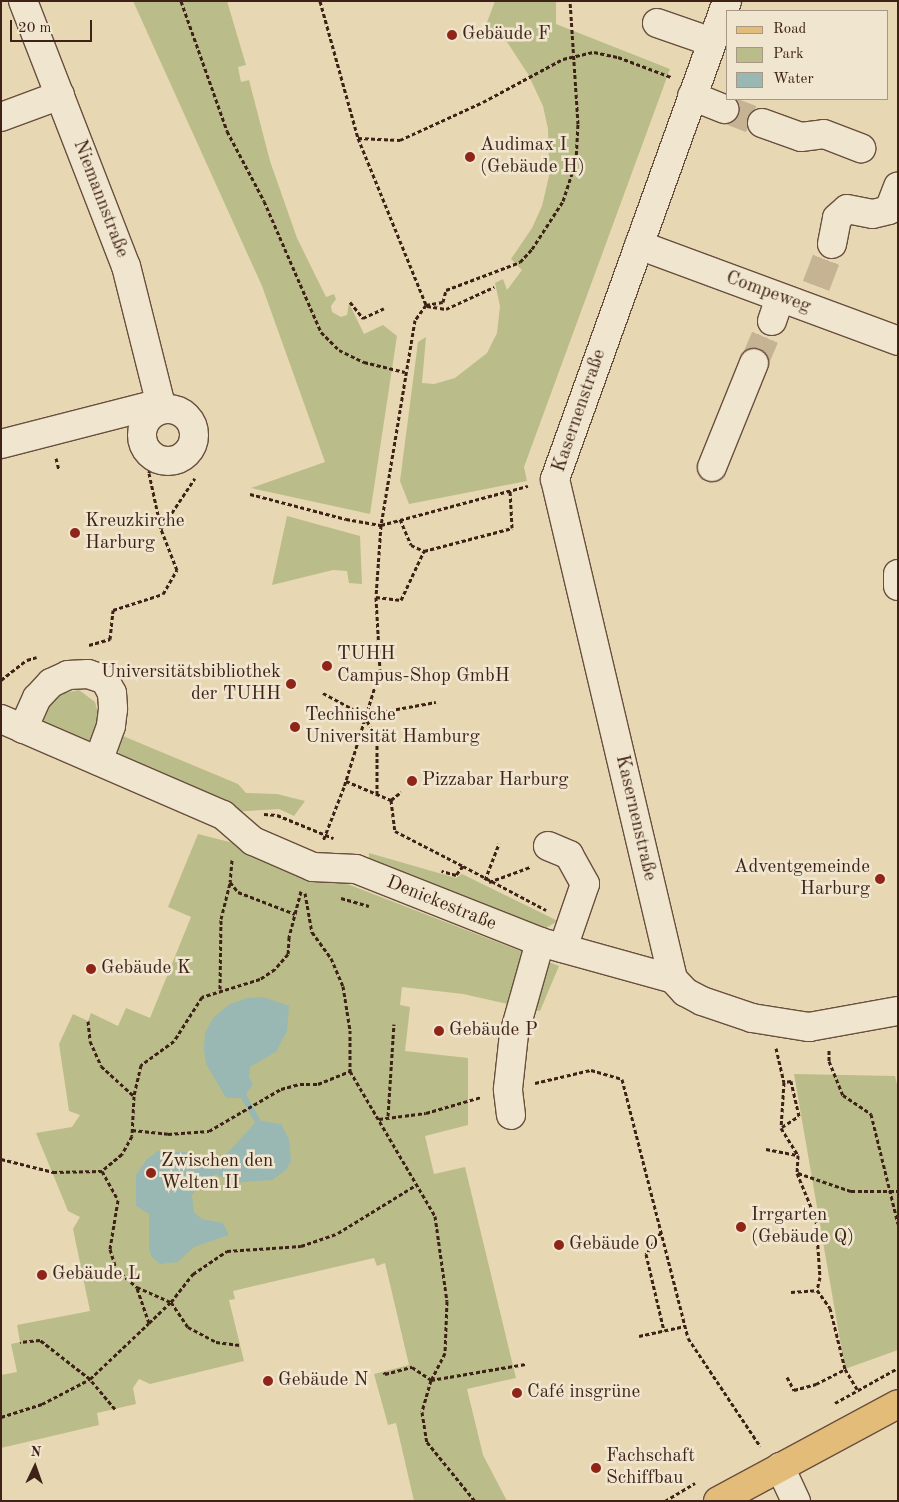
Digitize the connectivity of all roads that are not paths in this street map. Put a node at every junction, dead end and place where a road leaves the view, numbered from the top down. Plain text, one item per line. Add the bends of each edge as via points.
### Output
1 (23, 1) edge
2 (727, 1) edge
3 (657, 23) dead end
4 (712, 42) junction
5 (60, 95) junction
6 (692, 96) junction
7 (725, 109) tunnel mouth
8 (1, 117) edge
9 (762, 122) tunnel mouth
10 (861, 148) dead end
11 (898, 187) edge
12 (832, 244) tunnel mouth
13 (638, 245) junction
14 (898, 341) edge
15 (754, 363) tunnel mouth
16 (162, 406) junction
17 (1, 444) edge
18 (712, 467) dead end
19 (898, 574) edge
20 (898, 586) edge
21 (12, 724) edge
22 (98, 761) junction
23 (548, 846) dead end
24 (552, 945) junction
25 (673, 979) junction
26 (898, 1011) edge
27 (509, 1102) road end
28 (898, 1404) edge
29 (780, 1467) junction
30 (718, 1501) edge
31 (796, 1501) edge

1 - 5 street, Niemannstraße
2 - 4 street, Kasernenstraße
3 - 4 street
4 - 6 street, Kasernenstraße
5 - 8 street
5 - 16 street, Niemannstraße via 126,266
6 - 7 street
6 - 13 street, Kasernenstraße
9 - 10 street via 800,137 824,134
11 - 12 street via 889,210 873,214 847,209 837,218
13 - 14 street, Compeweg
13 - 25 street, Kasernenstraße via 555,479
15 - 18 street
16 - 16 street via 188,418 194,435 193,444 181,458 171,461 152,456 142,440 146,420
16 - 17 street
19 - 20 street
21 - 22 street, Denickestraße
21 - 22 street via 51,683 68,675 88,674 105,680 112,693 113,709 111,726
22 - 24 street, Denickestraße via 223,815 253,841 313,867 356,869
23 - 24 street via 569,855 585,884
24 - 25 street, Denickestraße
24 - 27 street via 514,1034
25 - 26 street, Denickestraße via 685,992 702,1001 787,1026 829,1026
28 - 29 main road
29 - 30 main road
29 - 31 street

